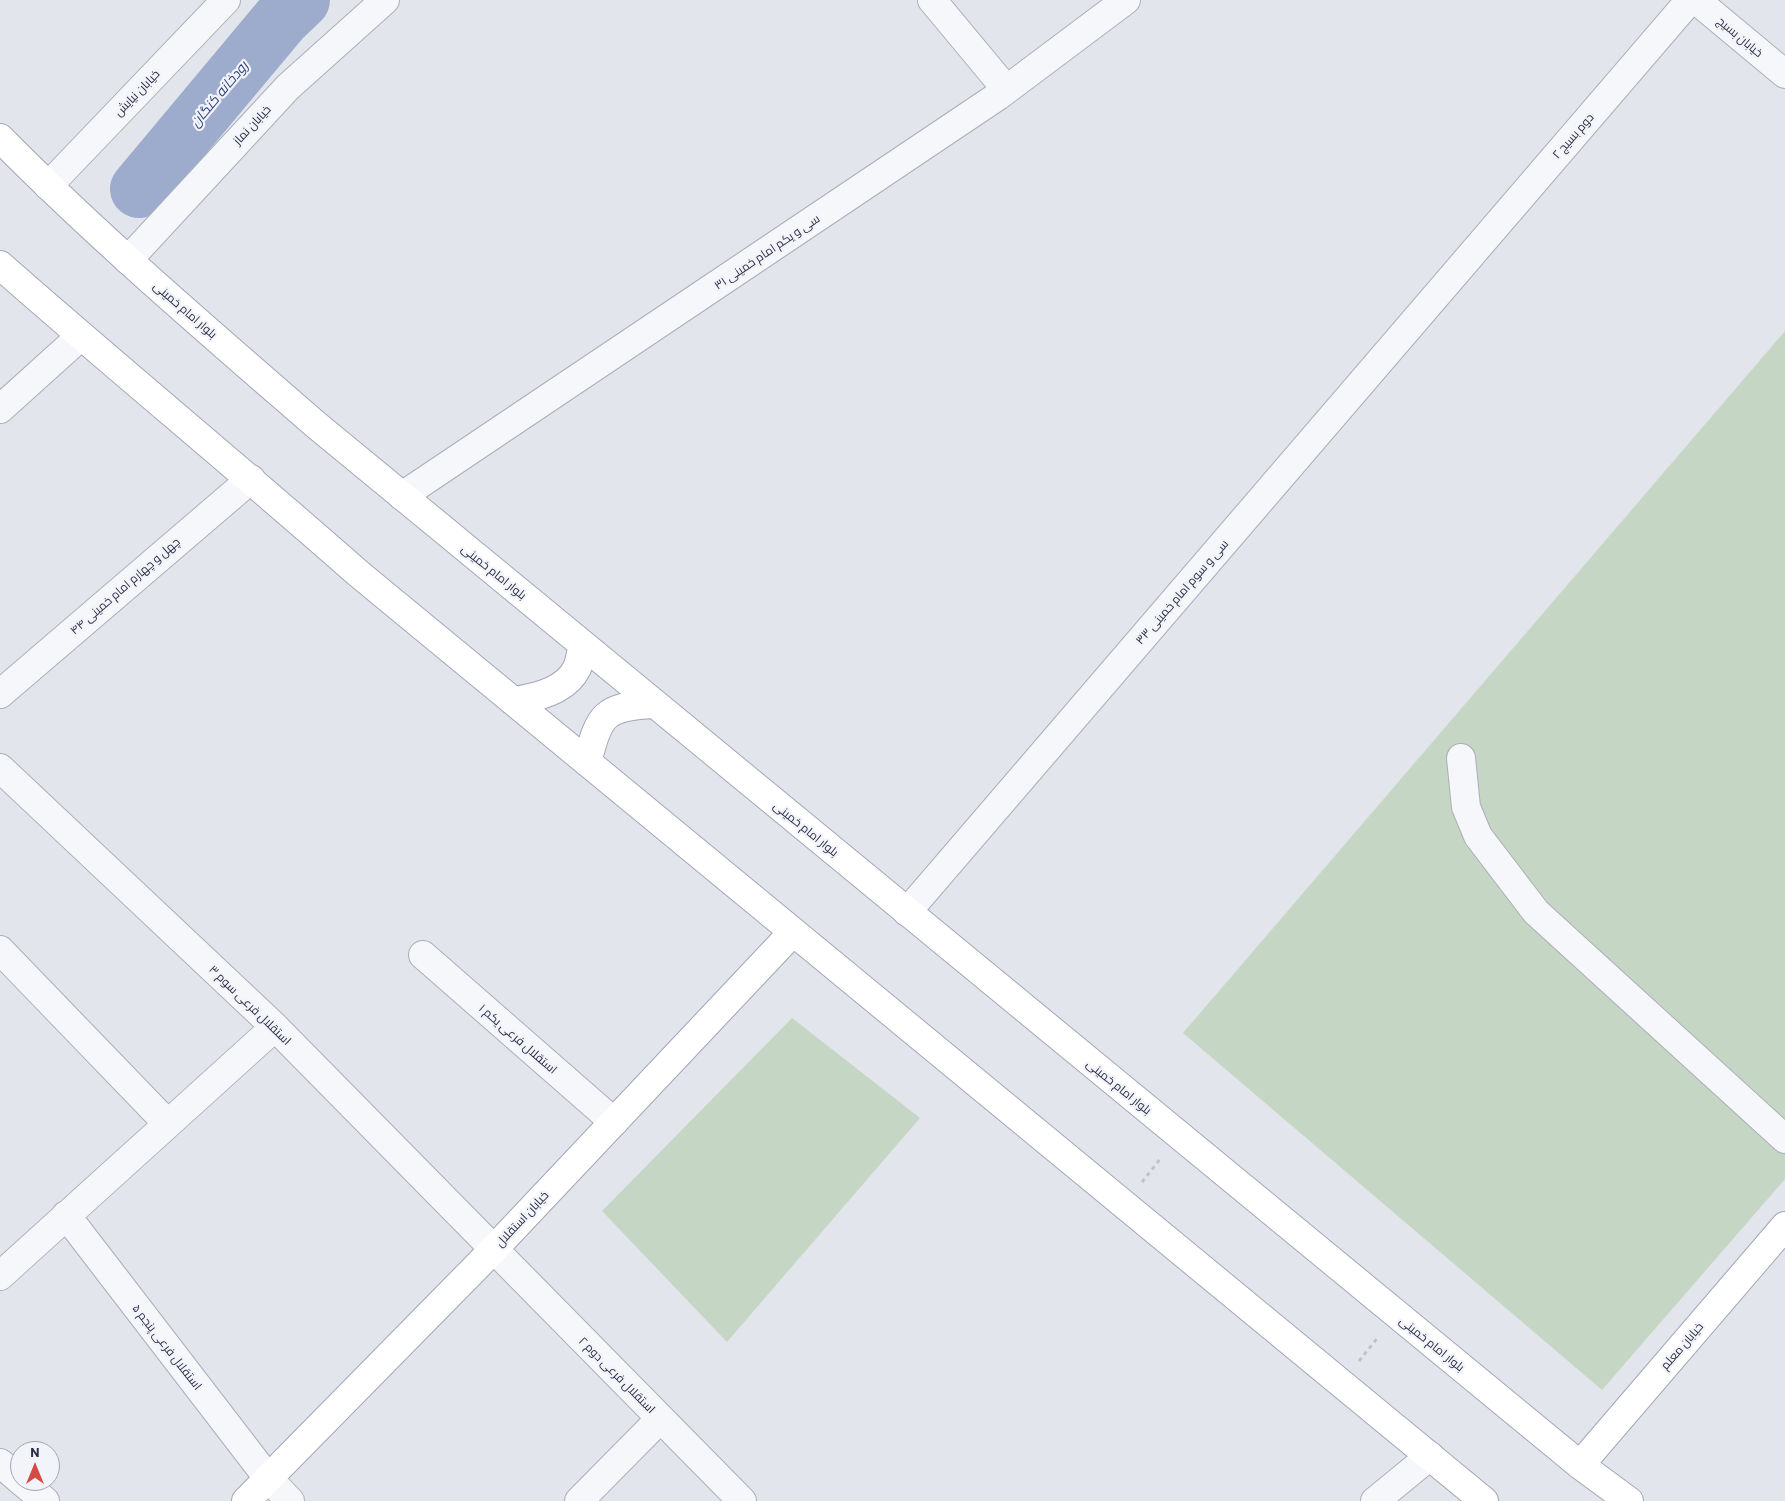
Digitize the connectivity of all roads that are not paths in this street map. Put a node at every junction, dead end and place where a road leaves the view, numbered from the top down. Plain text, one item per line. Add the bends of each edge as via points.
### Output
1 (226, 0) edge
2 (385, 0) edge
3 (932, 0) edge
4 (1126, 0) edge
5 (1690, 0) edge
6 (1696, 0) edge
7 (1785, 74) edge
8 (1006, 89) junction
9 (0, 138) edge
10 (48, 186) junction
11 (128, 260) junction
12 (0, 265) edge
13 (1456, 272) joint
14 (81, 336) junction
15 (0, 409) edge
16 (251, 479) junction
17 (402, 496) junction
18 (583, 645) junction
19 (0, 694) edge
20 (513, 701) junction
21 (654, 704) junction
22 (1460, 758) dead end
23 (587, 762) junction
24 (0, 768) edge
25 (907, 912) junction
26 (793, 932) junction
27 (0, 950) edge
28 (423, 955) dead end
29 (275, 1027) junction
30 (614, 1122) junction
31 (167, 1123) junction
32 (1785, 1139) edge
33 (66, 1216) junction
34 (1785, 1226) edge
35 (493, 1250) junction
36 (0, 1276) edge
37 (660, 1418) junction
38 (1430, 1456) junction
39 (0, 1463) edge
40 (1580, 1466) junction
41 (10, 1471) edge
42 (268, 1478) junction
43 (34, 1491) edge
44 (45, 1501) edge
45 (246, 1501) edge
46 (290, 1501) edge
47 (579, 1501) edge
48 (742, 1501) edge
49 (1375, 1501) edge
50 (1484, 1501) edge
51 (1629, 1501) edge

1 - 10 street, خیابان نیایش
2 - 11 street, خیابان نماز via 288,87
3 - 8 street
4 - 8 street, سی و یکم امام خمینی ۳۱
5 - 13 street, دوم بسیج ۲
6 - 7 street, خیابان بسیج
8 - 17 street, سی و یکم امام خمینی ۳۱
9 - 10 main road, بلوار امام خمینی
10 - 11 main road, بلوار امام خمینی
11 - 17 main road, بلوار امام خمینی
12 - 14 main road
13 - 25 street, سی و سوم امام خمینی ۳۳
14 - 15 street
14 - 16 main road
16 - 19 street, چهل و چهارم امام خمینی ۴۴
16 - 20 main road via 359,574
17 - 18 main road, بلوار امام خمینی
18 - 20 main road via 576,669 560,685 539,698
18 - 21 main road, بلوار امام خمینی
20 - 23 main road
21 - 23 main road via 624,706 605,716 595,732
21 - 25 main road, بلوار امام خمینی
22 - 32 street via 1466,807 1478,836 1536,912
23 - 26 main road
24 - 29 street, استقلال فرعی سوم ۳
25 - 40 main road, بلوار امام خمینی
26 - 30 main road, خیابان استقلال
26 - 38 main road
27 - 31 street
28 - 30 street, استقلال فرعی یکم ۱
29 - 31 street
29 - 35 street, استقلال فرعی سوم ۳
30 - 35 main road, خیابان استقلال
31 - 33 street
33 - 36 street
33 - 42 street, استقلال فرعی پنجم ۵
34 - 40 main road, خیابان معلم
35 - 37 street, استقلال فرعی دوم ۲
35 - 42 main road, خیابان استقلال
37 - 47 street
37 - 48 street, استقلال فرعی دوم ۲
38 - 49 street
38 - 50 main road
39 - 41 street
40 - 51 main road, بلوار امام خمینی
42 - 45 main road, خیابان استقلال
42 - 46 street, استقلال فرعی پنجم ۵
43 - 44 street

